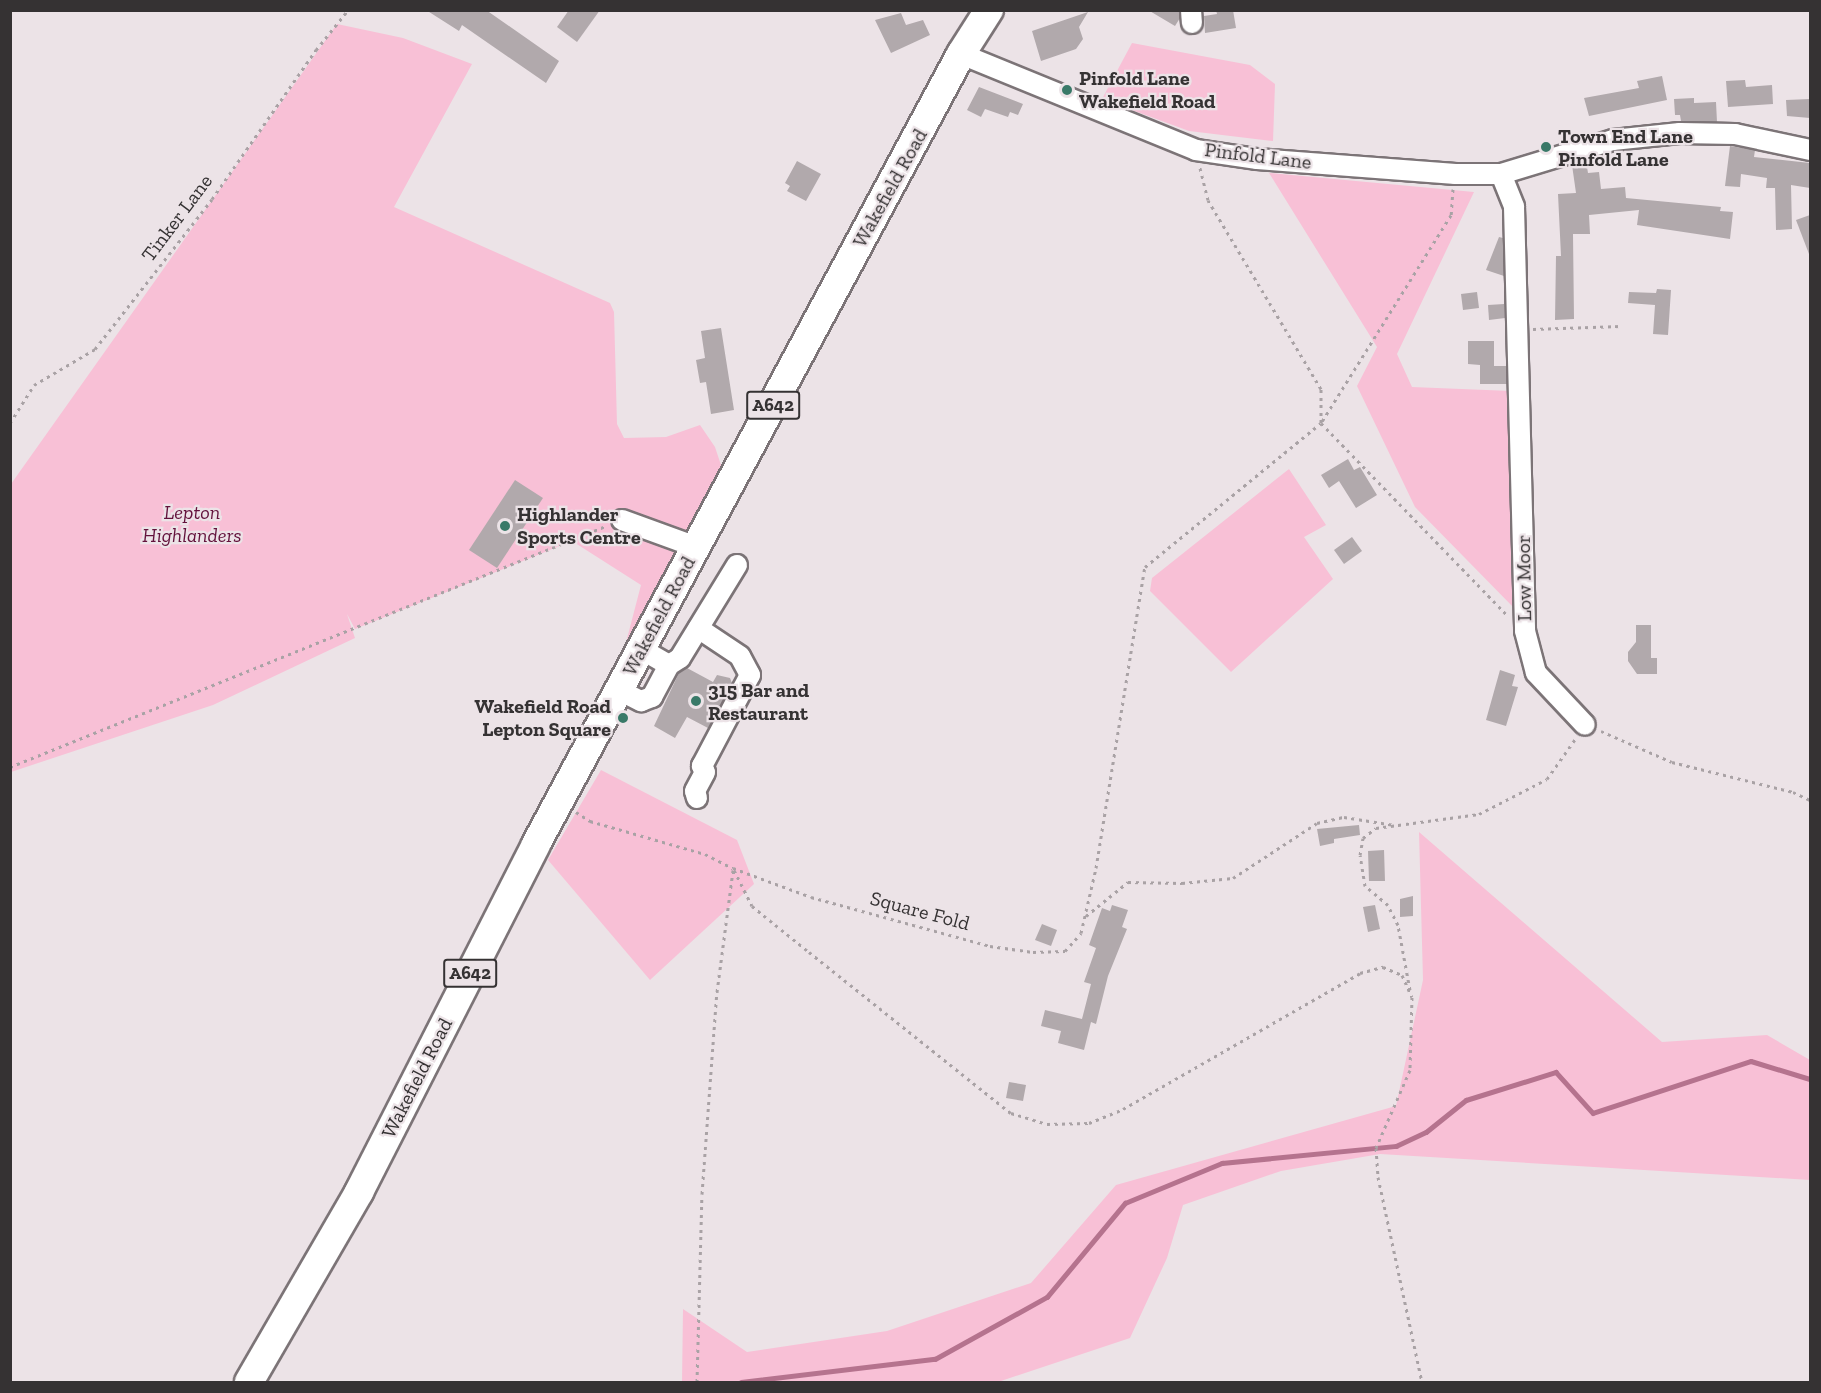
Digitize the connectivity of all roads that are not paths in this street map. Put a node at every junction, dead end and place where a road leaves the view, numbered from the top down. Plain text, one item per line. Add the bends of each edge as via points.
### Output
1 (989, 10) edge
2 (961, 54) junction
3 (1810, 150) edge
4 (1501, 174) junction
5 (622, 520) road end
6 (696, 547) junction
7 (737, 565) dead end
8 (699, 628) junction
9 (641, 650) junction
10 (669, 665) junction
11 (619, 690) junction
12 (1585, 725) road end
13 (697, 798) dead end
14 (249, 1383) edge

1 - 2 highway, Wakefield Road / A642
2 - 4 street, Pinfold Lane via 1197,150 1257,159
2 - 6 highway, Wakefield Road / A642
3 - 4 street, Pinfold Lane via 1735,134 1680,134 1613,140
4 - 12 street, Low Moor via 1514,207 1525,631 1536,673
5 - 6 street
6 - 9 highway, Wakefield Road / A642
7 - 8 street
8 - 10 street via 680,658
8 - 13 street via 740,656 750,675 702,766 705,772 695,791
9 - 10 street
9 - 11 highway, Wakefield Road / A642
10 - 11 street via 652,697 641,701
11 - 14 highway, Wakefield Road / A642 via 358,1192

